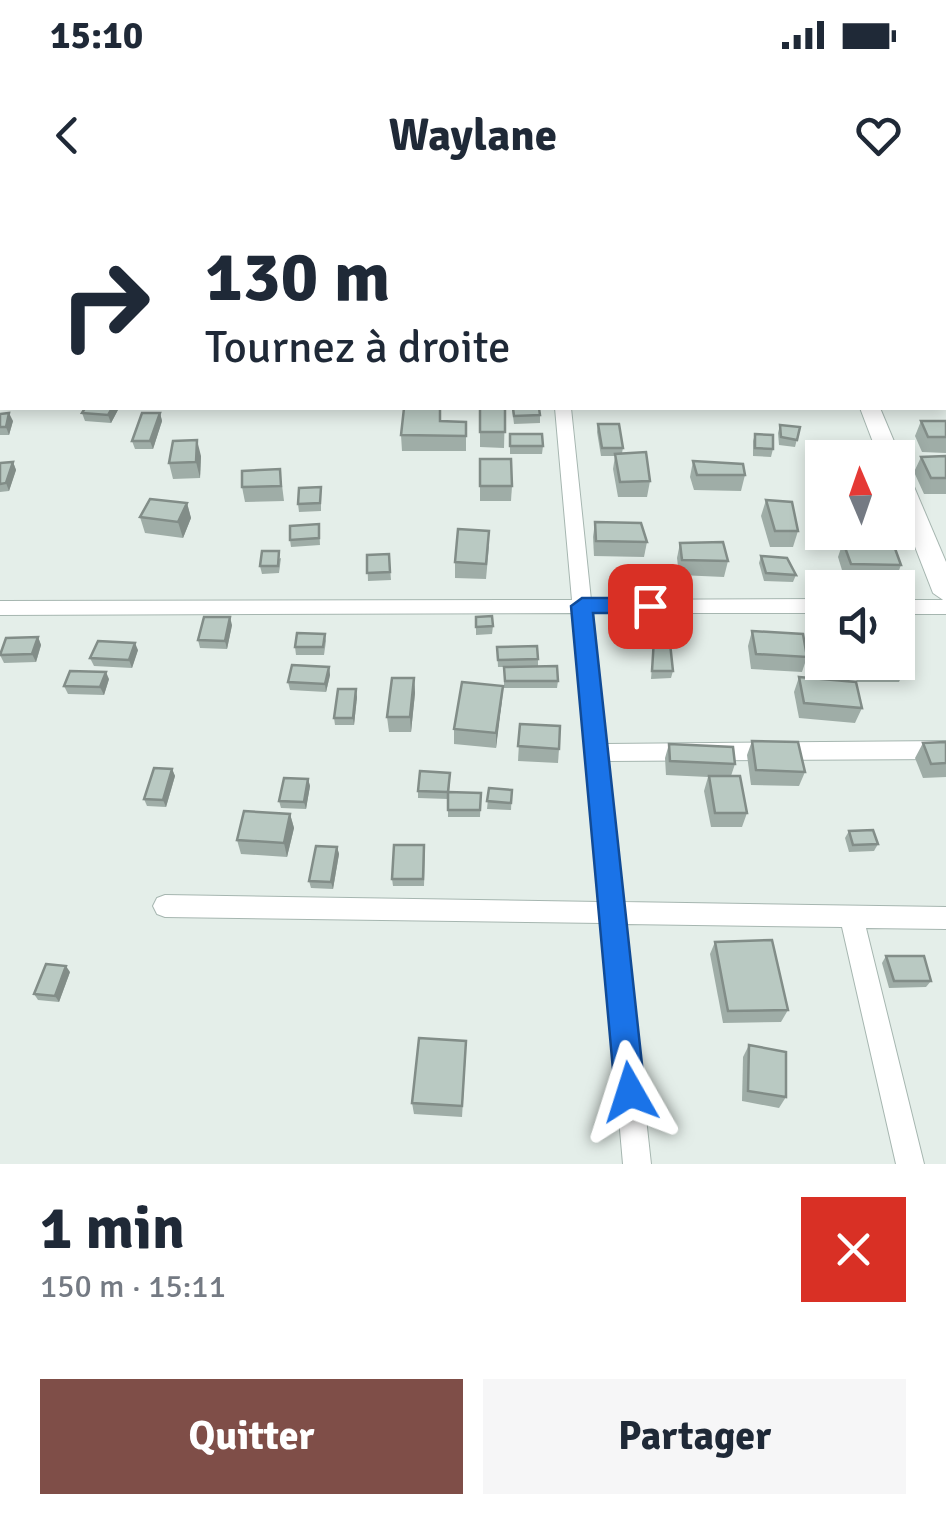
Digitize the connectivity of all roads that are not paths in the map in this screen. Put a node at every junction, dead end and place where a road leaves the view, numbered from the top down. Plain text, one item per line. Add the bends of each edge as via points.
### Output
1 (563, 410) edge
2 (871, 410) edge
3 (883, 440) edge
4 (915, 517) edge
5 (946, 593) edge
6 (582, 606) junction
7 (805, 606) edge
8 (915, 607) edge
9 (946, 607) edge
10 (0, 608) edge
11 (946, 750) edge
12 (596, 753) junction
13 (166, 906) dead end
14 (612, 912) junction
15 (852, 916) junction
16 (946, 918) edge
17 (638, 1164) edge
18 (910, 1164) edge

1 - 6 street
2 - 3 street
4 - 5 street
6 - 7 street
6 - 10 street
6 - 12 street
8 - 9 street
11 - 12 street
12 - 14 street
13 - 14 street
14 - 15 street
14 - 17 street
15 - 16 street
15 - 18 street

